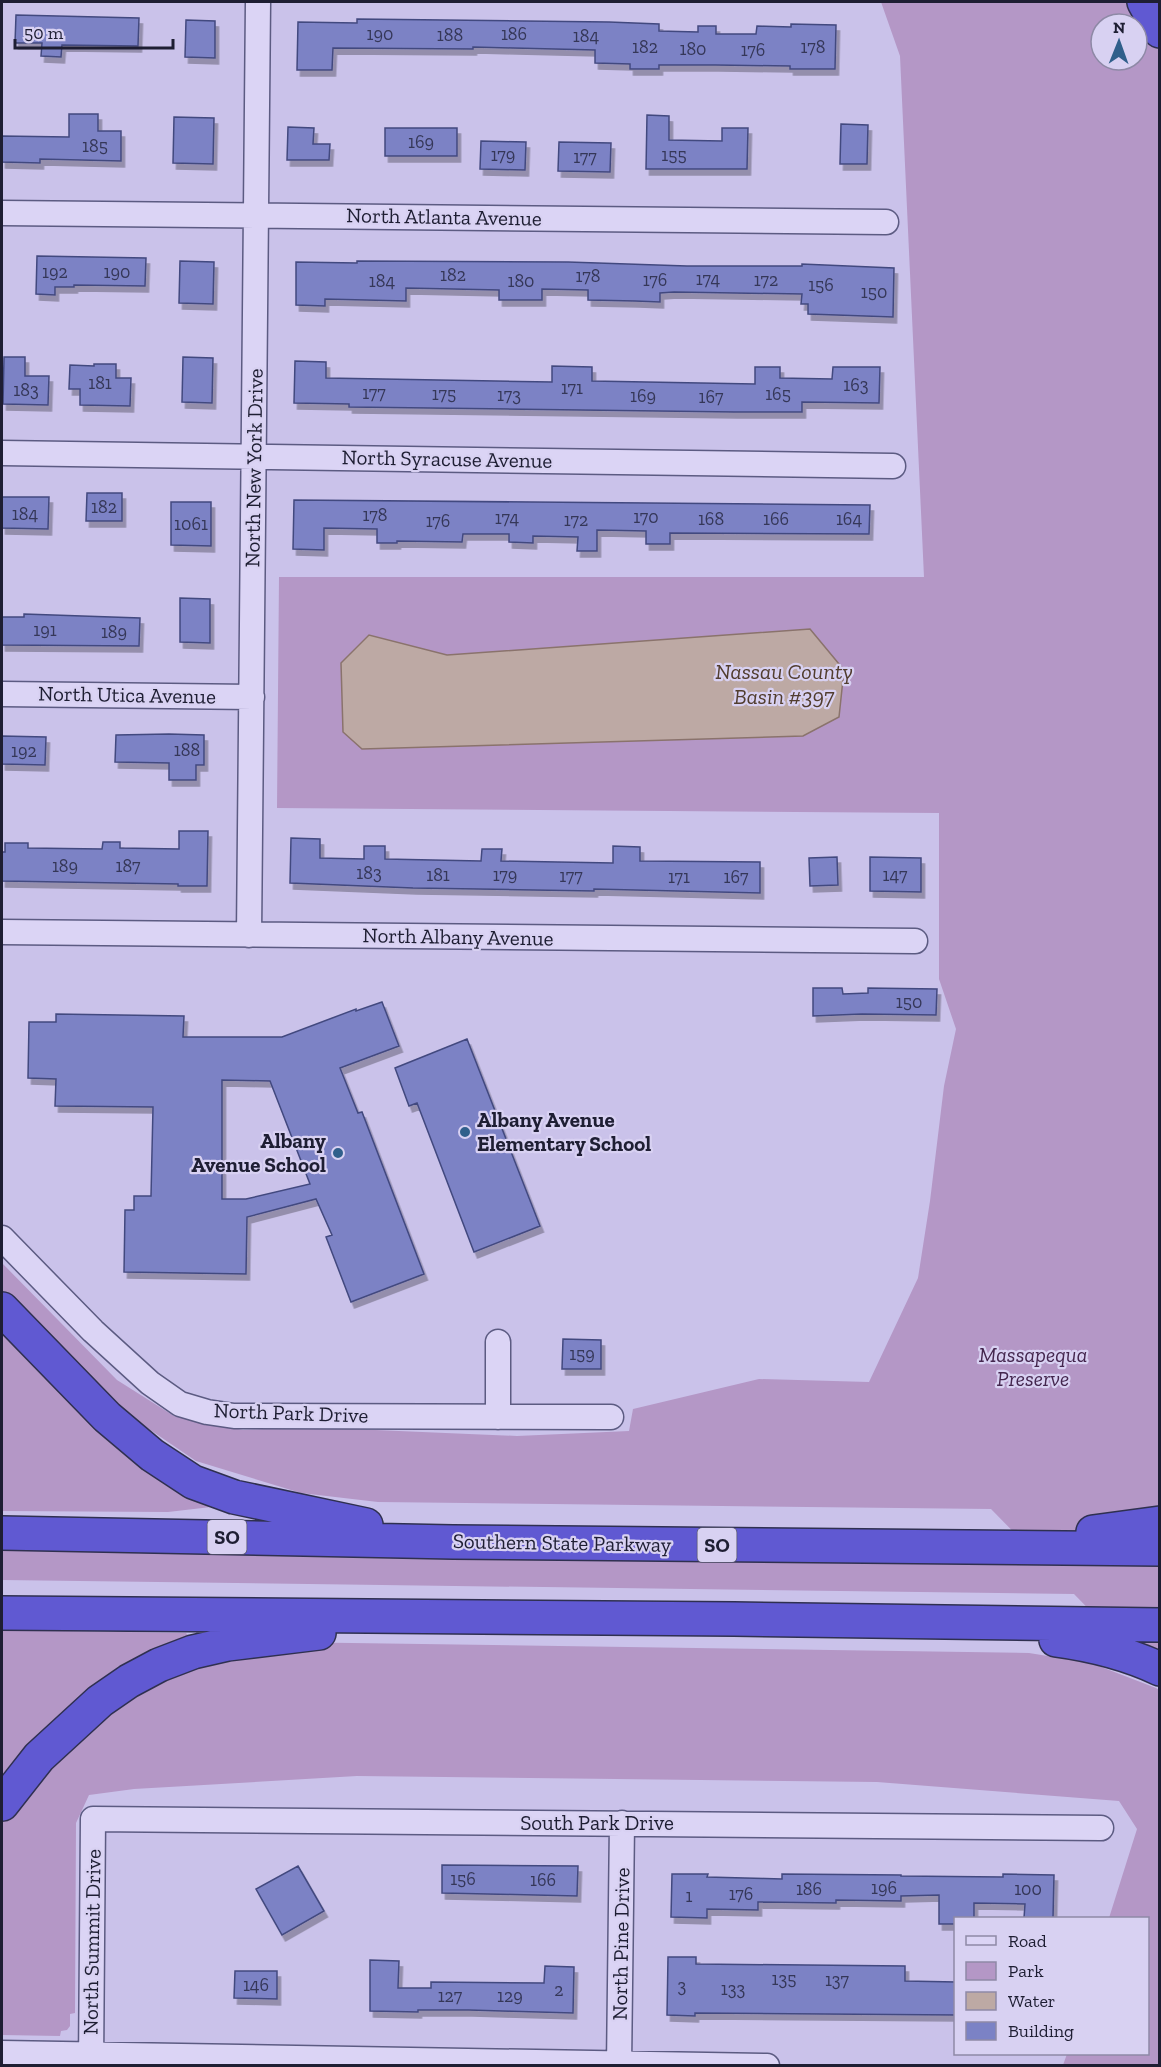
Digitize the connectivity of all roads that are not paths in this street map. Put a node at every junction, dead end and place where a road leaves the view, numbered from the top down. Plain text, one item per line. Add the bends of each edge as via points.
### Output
1 (258, 2) edge
2 (1144, 2) edge
3 (1160, 31) edge
4 (2, 213) edge
5 (256, 215) junction
6 (886, 222) dead end
7 (2, 453) edge
8 (254, 456) junction
9 (893, 466) dead end
10 (2, 694) edge
11 (252, 697) junction
12 (2, 932) edge
13 (249, 935) junction
14 (915, 941) dead end
15 (2, 1238) edge
16 (2, 1309) edge
17 (498, 1342) dead end
18 (498, 1417) junction
19 (611, 1417) dead end
20 (1160, 1523) edge
21 (2, 1533) edge
22 (453, 1542) junction
23 (981, 1548) junction
24 (1160, 1549) edge
25 (2, 1613) edge
26 (440, 1617) junction
27 (734, 1619) junction
28 (1160, 1625) edge
29 (1160, 1669) edge
30 (2, 1804) edge
31 (93, 1819) joint
32 (622, 1823) junction
33 (1101, 1828) dead end
34 (2, 2053) edge
35 (91, 2060) edge
36 (619, 2064) edge
37 (767, 2066) edge

1 - 5 street, North New York Drive
2 - 3 highway
4 - 5 street, North Atlanta Avenue
5 - 6 street, North Atlanta Avenue
5 - 8 street, North New York Drive
7 - 8 street, North Syracuse Avenue
8 - 9 street, North Syracuse Avenue
8 - 11 street, North New York Drive
10 - 11 street, North Utica Avenue
11 - 13 street, North New York Drive
12 - 13 street, North Albany Avenue
13 - 14 street, North Albany Avenue
15 - 18 street, North Park Drive via 150,1383 180,1404 234,1416
16 - 22 highway via 106,1417 193,1482 285,1509
17 - 18 street
18 - 19 street, North Park Drive
20 - 23 highway
21 - 22 highway, Southern State Parkway / SO
22 - 23 highway, Southern State Parkway / SO
23 - 24 highway, Southern State Parkway / SO
25 - 26 highway
26 - 27 highway
26 - 30 highway via 228,1644 159,1665 100,1701 39,1757
27 - 28 highway
27 - 29 highway via 917,1636 1061,1641 1107,1649
31 - 32 street, South Park Drive
31 - 35 street, North Summit Drive
32 - 33 street, South Park Drive
32 - 36 street, North Pine Drive
34 - 35 street
35 - 36 street
36 - 37 street

